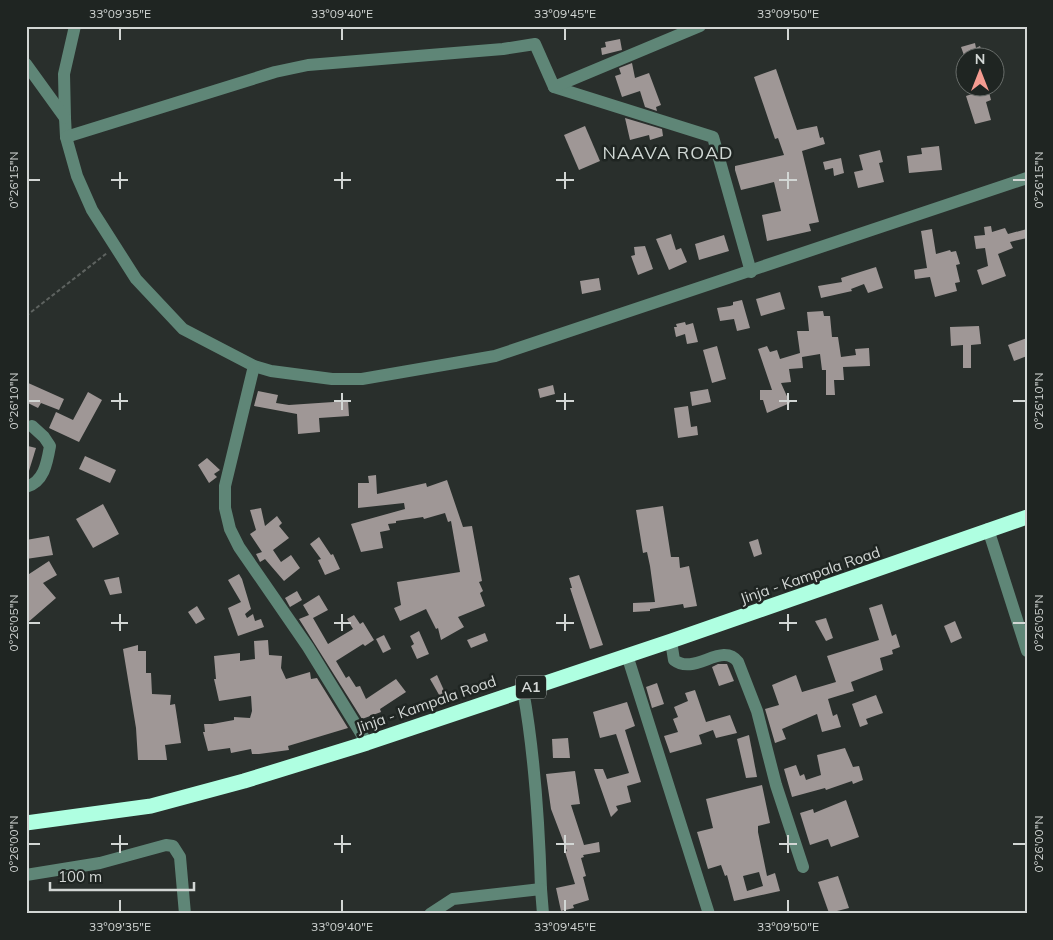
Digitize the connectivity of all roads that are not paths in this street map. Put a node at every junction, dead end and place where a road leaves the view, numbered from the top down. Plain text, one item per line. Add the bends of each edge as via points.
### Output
1 (75, 26) edge
2 (700, 26) edge
3 (26, 64) edge
4 (554, 87) junction
5 (65, 118) junction
6 (66, 137) junction
7 (1027, 178) edge
8 (751, 272) junction
9 (254, 366) junction
10 (32, 426) dead end
11 (26, 487) edge
12 (1027, 517) edge
13 (988, 529) junction
14 (671, 641) junction
15 (1027, 651) edge
16 (626, 655) junction
17 (523, 690) junction
18 (367, 743) junction
19 (26, 823) edge
20 (803, 867) dead end
21 (26, 875) edge
22 (541, 889) junction
23 (185, 914) edge
24 (430, 914) edge
25 (543, 914) edge
26 (709, 914) edge

1 - 5 street via 64,74
2 - 4 street
3 - 5 street
4 - 6 street via 535,44 308,65 275,72
4 - 8 street via 713,137
5 - 6 street
6 - 9 street via 92,210 136,279 183,329
7 - 8 street
8 - 9 street via 495,356 362,379 332,379
9 - 18 street via 225,486 225,508 230,529 238,547 308,647
10 - 11 street via 50,446 39,480
12 - 13 highway, Jinja - Kampala Road / A1
13 - 14 highway, Jinja - Kampala Road / A1
13 - 15 street
14 - 16 highway, Jinja - Kampala Road / A1
14 - 20 street via 674,660 679,664 692,666 727,654 738,662 757,711
16 - 17 highway, Jinja - Kampala Road / A1
16 - 26 street
17 - 18 highway, Jinja - Kampala Road / A1
17 - 22 street via 537,785
18 - 19 highway, Jinja - Kampala Road / A1 via 151,806
21 - 23 street via 100,863 166,845 173,846 180,857
22 - 24 street via 453,899
22 - 25 street

